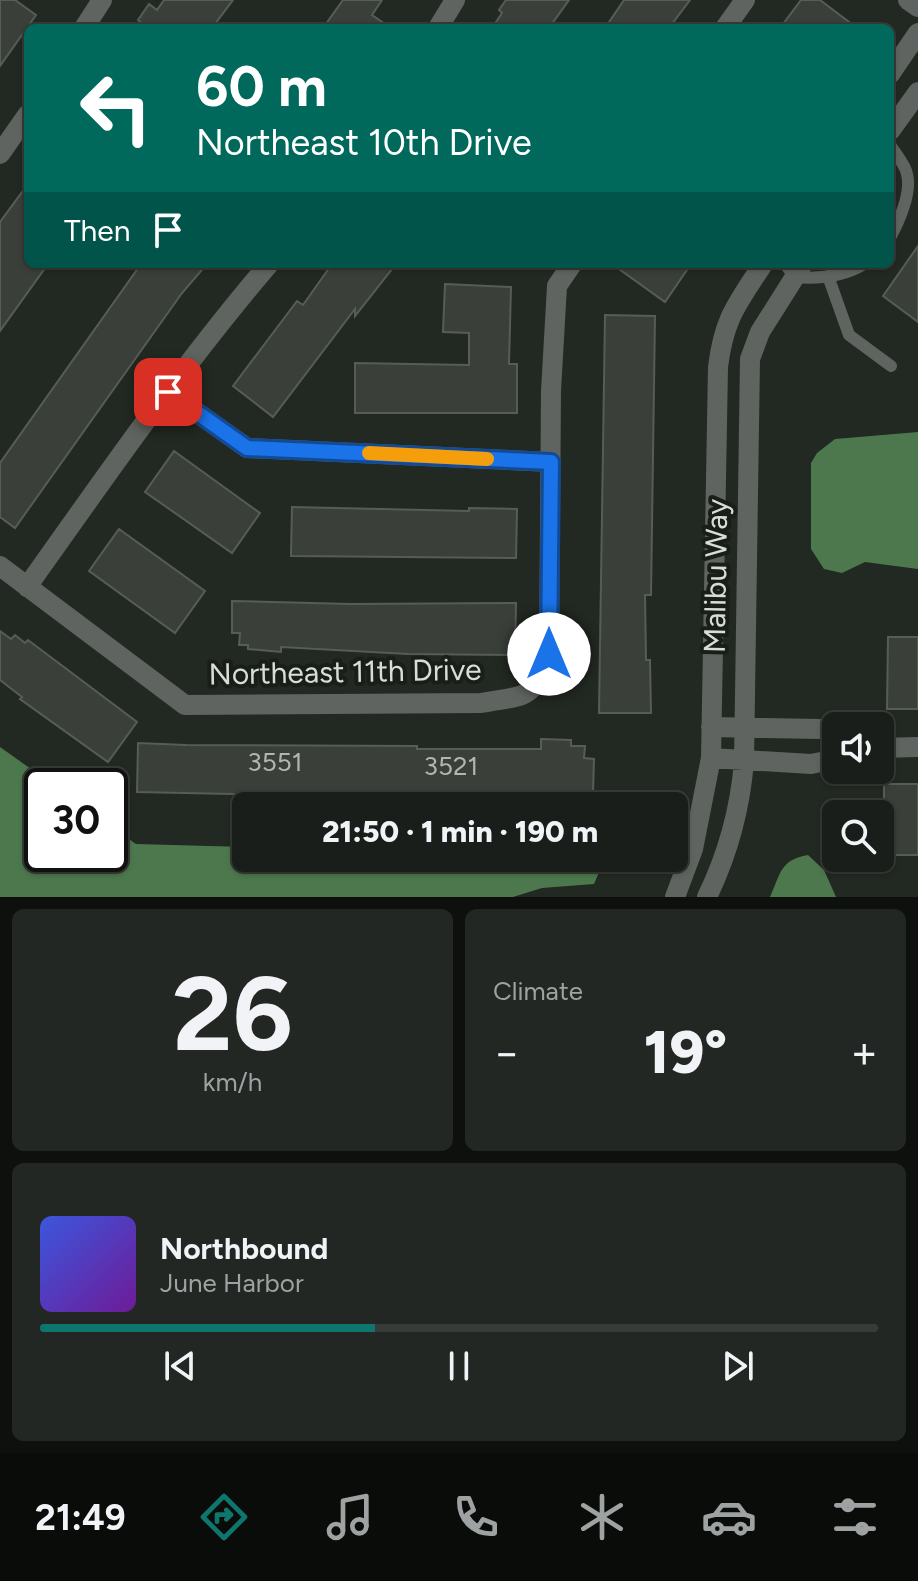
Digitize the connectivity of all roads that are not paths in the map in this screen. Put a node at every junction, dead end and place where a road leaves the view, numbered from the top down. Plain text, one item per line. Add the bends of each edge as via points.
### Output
1 (102, 0) edge
2 (455, 0) edge
3 (745, 0) edge
4 (908, 0) edge
5 (918, 7) edge
6 (87, 24) edge
7 (440, 24) edge
8 (728, 24) edge
9 (918, 33) edge
10 (894, 68) edge
11 (918, 92) edge
12 (24, 120) edge
13 (894, 125) edge
14 (894, 150) edge
15 (0, 154) edge
16 (912, 172) edge
17 (894, 230) edge
18 (266, 268) edge
19 (569, 268) edge
20 (760, 268) edge
21 (794, 268) edge
22 (852, 268) edge
23 (828, 276) junction
24 (891, 366) dead end
25 (168, 392) junction
26 (551, 462) junction
27 (0, 566) edge
28 (27, 587) junction
29 (711, 727) junction
30 (744, 729) junction
31 (822, 729) edge
32 (894, 747) edge
33 (918, 747) edge
34 (711, 758) junction
35 (744, 762) junction
36 (822, 762) edge
37 (675, 897) edge
38 (707, 897) edge

1 - 6 street
2 - 7 street
3 - 8 street
4 - 5 street
9 - 10 street
11 - 13 street
12 - 15 street
14 - 16 lane
16 - 17 lane
18 - 25 street
19 - 26 street via 557,286
20 - 29 street, Malibu Way via 730,314 718,367
21 - 23 lane
21 - 30 street, Malibu Way via 750,359
22 - 23 lane
23 - 24 lane via 849,335
25 - 26 street via 247,448
25 - 28 street
26 - 28 street, Northeast 11th Drive via 549,654 528,694 481,703 185,705
27 - 28 street, Northeast 11th Drive
29 - 30 street
29 - 34 street, Malibu Way
30 - 31 street
30 - 35 street, Malibu Way
32 - 33 street
34 - 35 street
34 - 37 street, Malibu Way via 693,849
35 - 36 street
35 - 38 street, Malibu Way via 741,800

